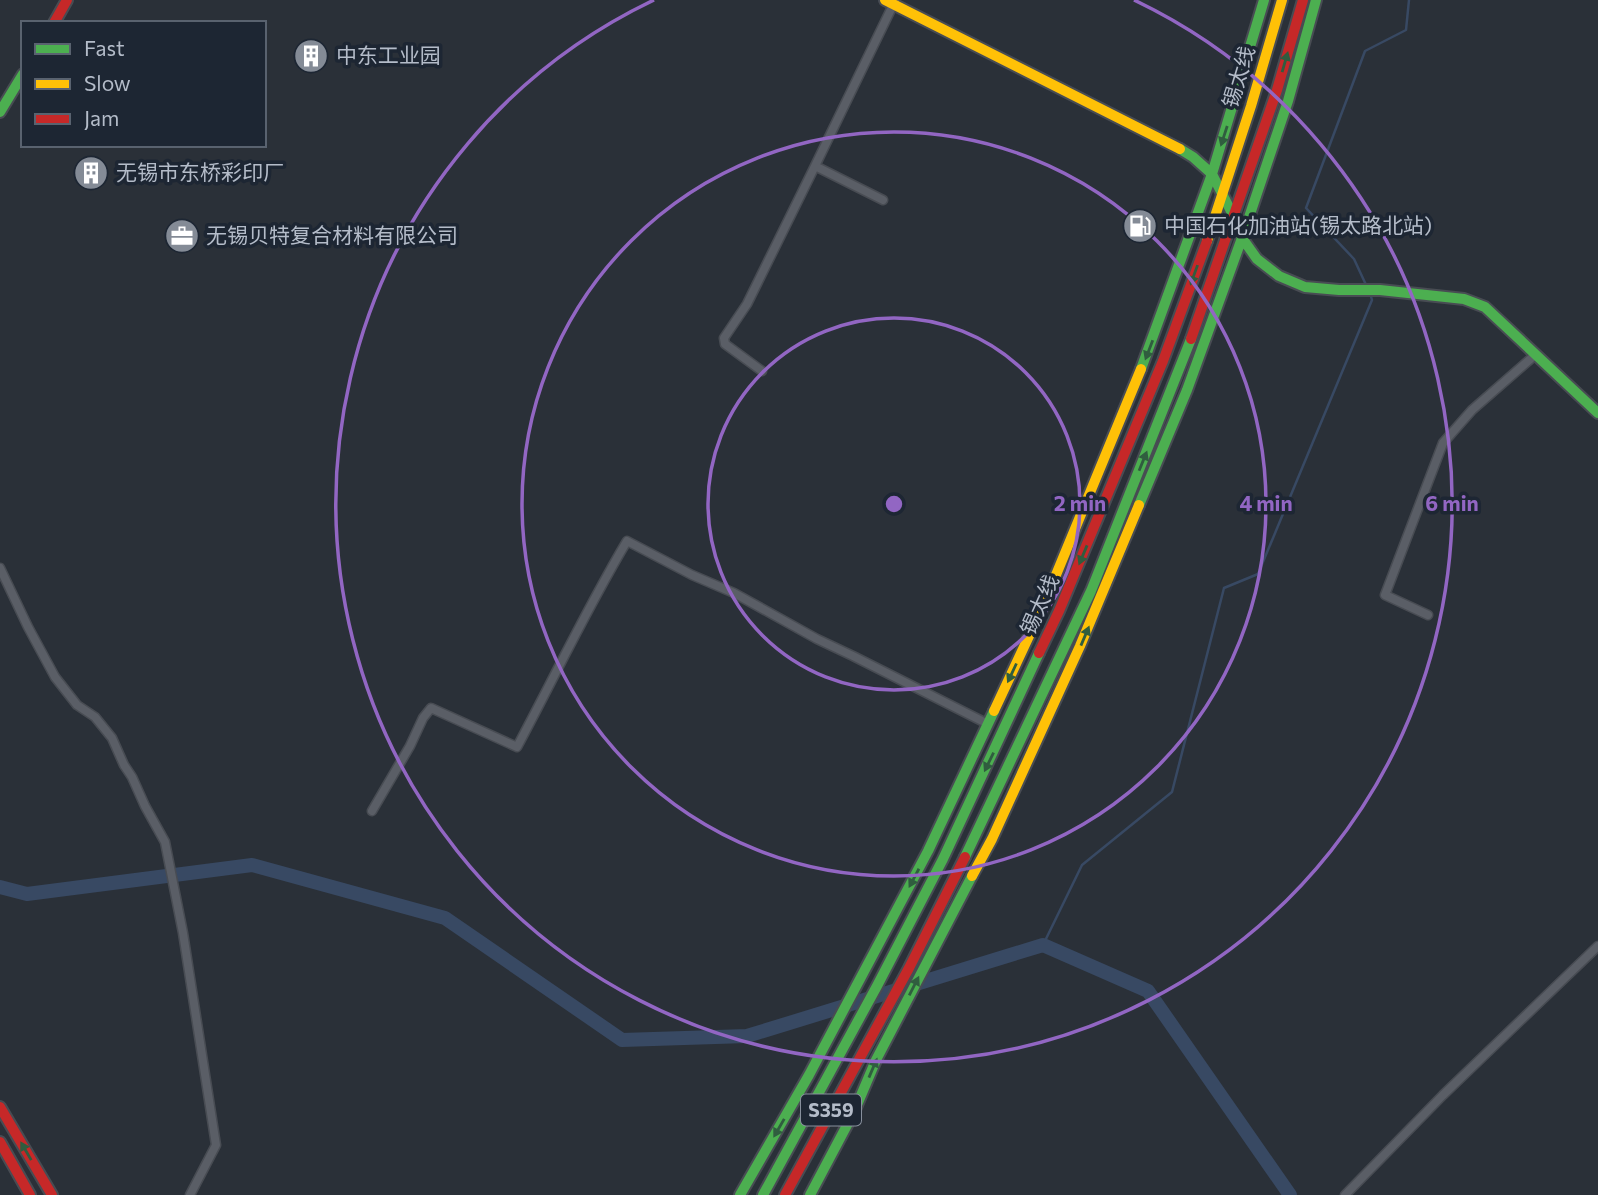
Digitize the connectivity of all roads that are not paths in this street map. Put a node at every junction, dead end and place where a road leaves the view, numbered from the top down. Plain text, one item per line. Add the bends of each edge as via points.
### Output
1 (67, 0) edge
2 (1264, 0) edge
3 (1282, 0) edge
4 (1303, 0) edge
5 (1316, 0) edge
6 (891, 1) edge
7 (55, 21) edge
8 (21, 77) edge
9 (0, 112) edge
10 (815, 166) junction
11 (1212, 174) junction
12 (1222, 194) junction
13 (883, 200) dead end
14 (1234, 216) junction
15 (1242, 239) junction
16 (1535, 355) junction
17 (762, 371) dead end
18 (1598, 413) edge
19 (0, 568) edge
20 (1427, 615) dead end
21 (988, 724) junction
22 (372, 811) dead end
23 (1598, 946) edge
24 (0, 1107) edge
25 (0, 1142) edge
26 (30, 1195) edge
27 (52, 1195) edge
28 (190, 1195) edge
29 (740, 1195) edge
30 (763, 1195) edge
31 (785, 1195) edge
32 (810, 1195) edge
33 (1345, 1195) edge

1 - 7 main road
2 -> 11 main road
3 - 12 main road, 锡太线 / S359
14 -> 4 main road, 锡太线 / S359
5 - 15 main road
6 - 10 street
6 - 11 main road via 1172,144
8 - 9 main road
10 - 13 street
10 - 17 street via 747,303 724,338 725,344
11 - 12 main road
11 -> 21 main road via 1142,367 1044,604
12 - 14 main road
12 -> 30 main road, 锡太线 / S359 via 1163,360 1059,611 943,859
14 - 15 main road
31 -> 14 main road, 锡太线 / S359 via 970,848 1091,591 1182,363
15 - 16 main road via 1257,259 1279,276 1305,287 1464,299 1485,307
32 -> 15 main road via 992,839 1080,646 1186,390
16 - 18 main road
16 - 20 street via 1472,410 1443,443 1384,595
19 - 28 street via 55,677 112,738 167,847 216,1145
21 - 22 street via 626,541 517,747 430,708
21 -> 29 main road via 861,980
23 - 33 street
27 -> 24 main road
25 - 26 main road

